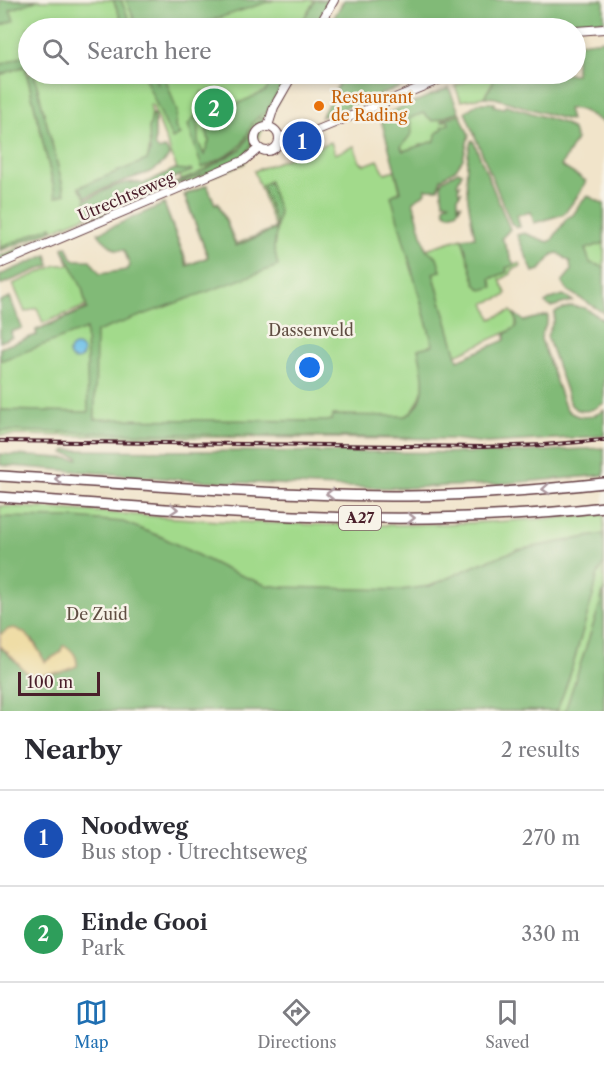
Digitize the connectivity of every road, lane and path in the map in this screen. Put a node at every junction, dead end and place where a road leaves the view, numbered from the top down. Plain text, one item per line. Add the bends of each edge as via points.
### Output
1 (334, 0) edge
2 (324, 18) edge
3 (604, 29) edge
4 (586, 30) edge
5 (287, 84) edge
6 (429, 84) edge
7 (268, 126) junction
8 (279, 137) junction
9 (259, 148) junction
10 (0, 264) edge
11 (0, 476) edge
12 (604, 483) edge
13 (0, 497) edge
14 (604, 507) edge

1 - 2 main road
3 - 4 main road
5 - 7 main road
6 - 8 main road via 303,136
7 - 8 main road
7 - 9 main road via 256,134
8 - 9 main road via 273,149
9 - 10 main road, Utrechtseweg via 245,160
12 -> 11 highway, A27 via 410,496 292,494
13 -> 14 highway, A27 via 342,518 499,515

